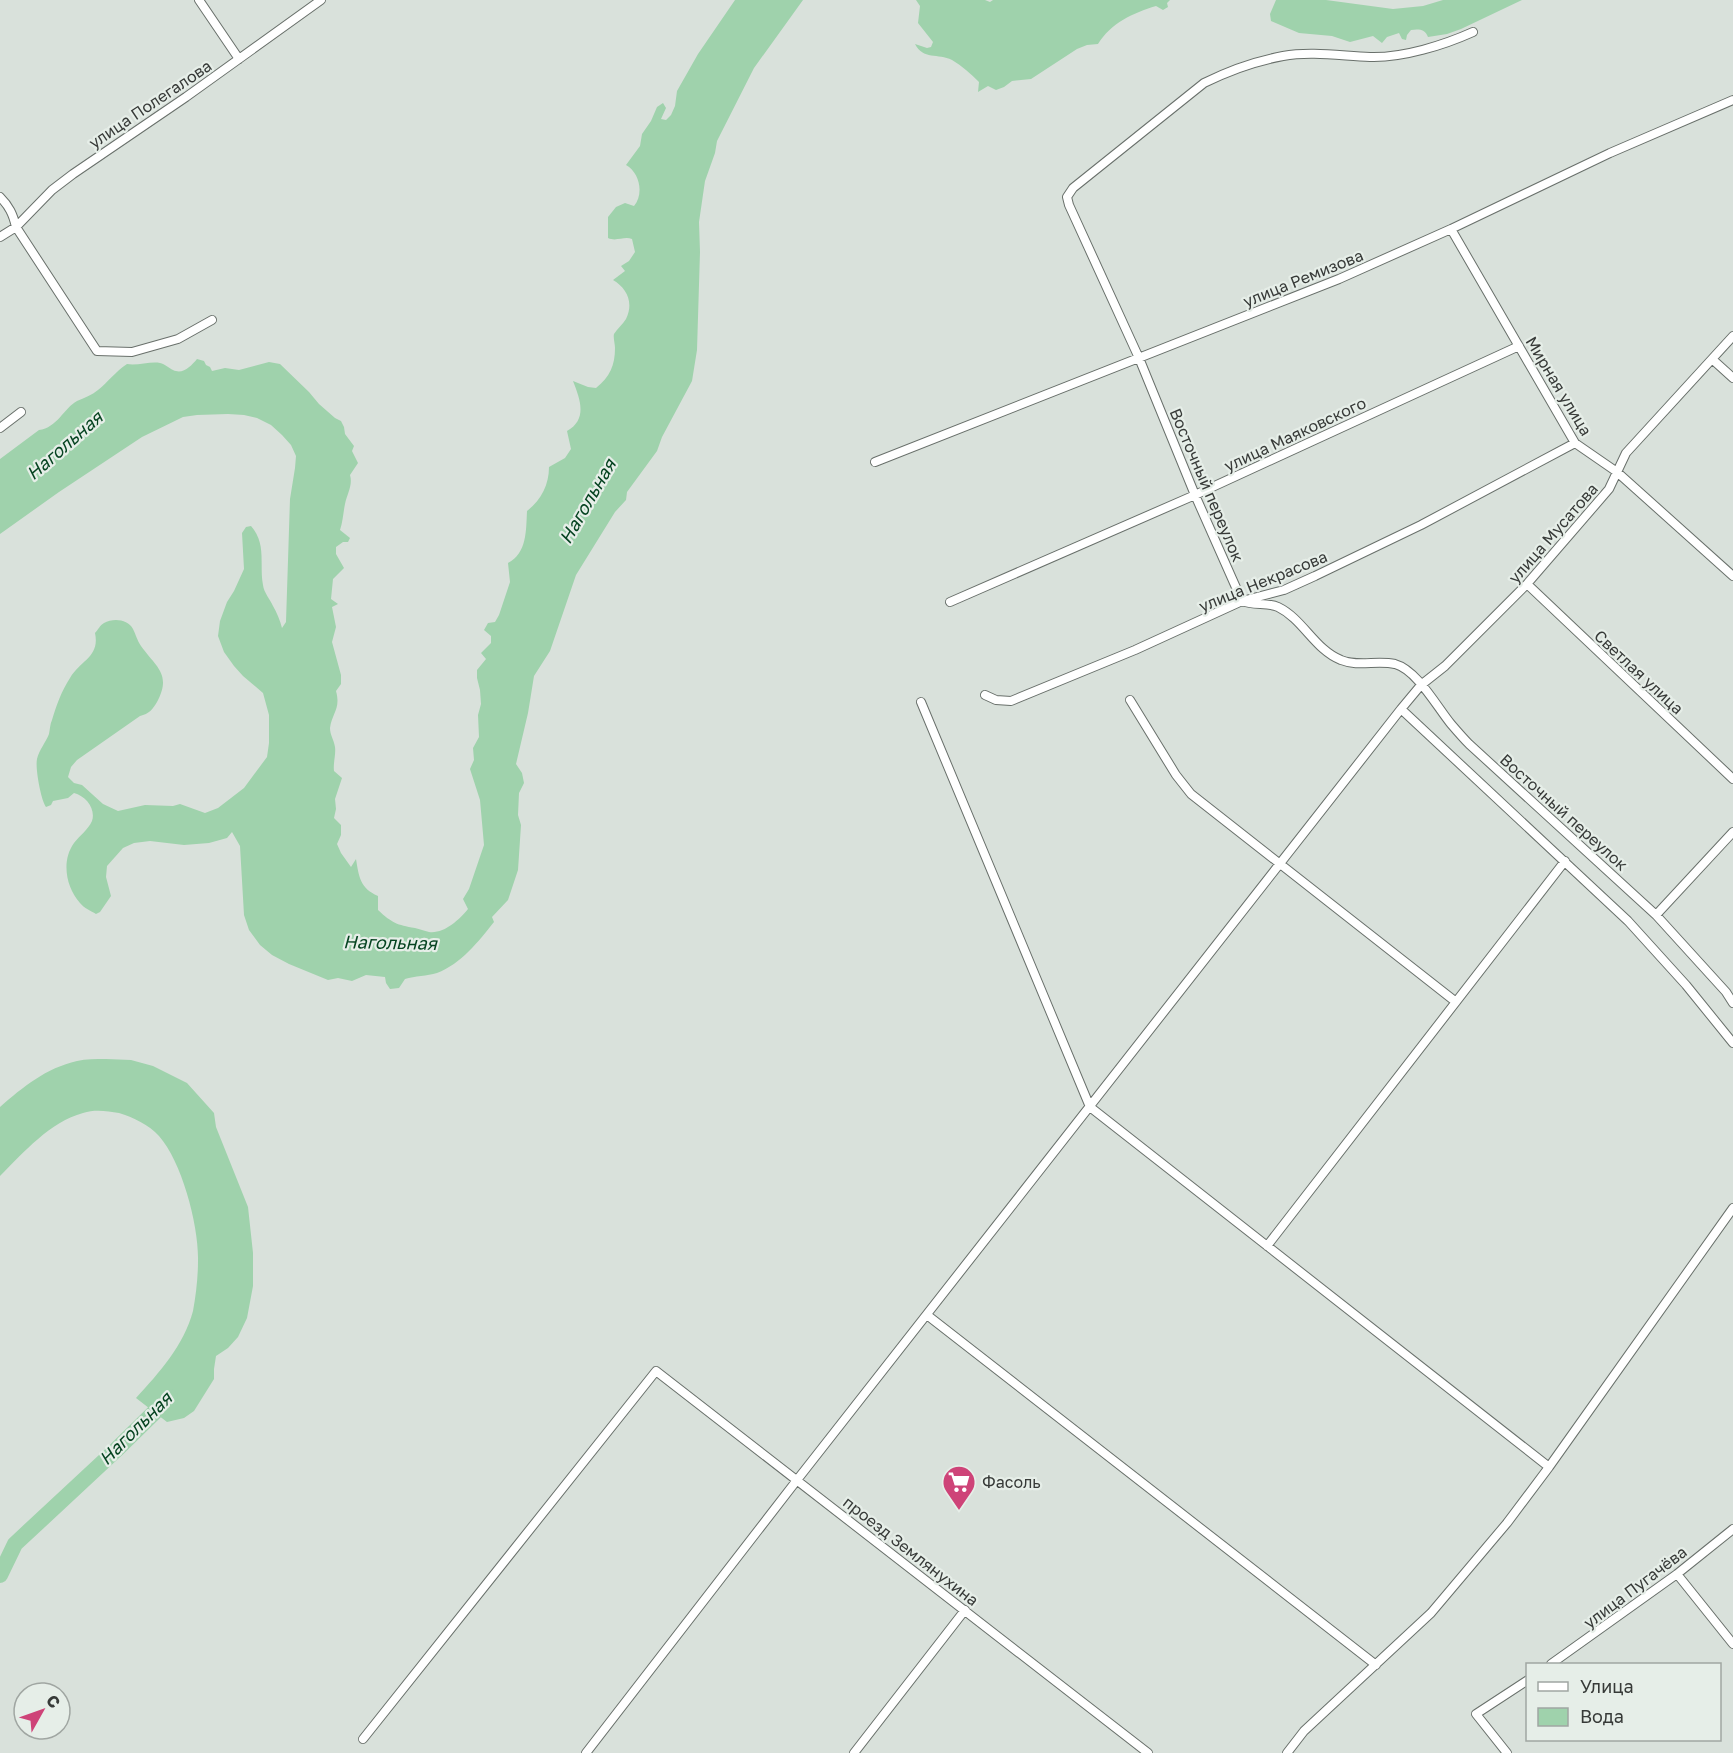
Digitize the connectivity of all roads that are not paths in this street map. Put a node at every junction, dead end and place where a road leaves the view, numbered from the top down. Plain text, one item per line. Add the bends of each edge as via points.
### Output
1 (199, 0) edge
2 (321, 0) edge
3 (1473, 32) dead end
4 (239, 59) junction
5 (1733, 100) edge
6 (0, 196) edge
7 (16, 226) junction
8 (1451, 229) junction
9 (0, 237) edge
10 (212, 320) dead end
11 (1733, 336) edge
12 (1519, 346) junction
13 (1139, 358) junction
14 (1712, 359) junction
15 (1733, 378) edge
16 (21, 412) dead end
17 (0, 428) edge
18 (1575, 443) junction
19 (875, 462) dead end
20 (1617, 472) junction
21 (1195, 495) junction
22 (1733, 576) edge
23 (1527, 584) junction
24 (1242, 601) junction
25 (950, 602) dead end
26 (1421, 685) junction
27 (985, 694) dead end
28 (1130, 700) dead end
29 (921, 702) dead end
30 (1401, 709) junction
31 (1733, 779) edge
32 (1733, 832) edge
33 (1565, 861) junction
34 (1280, 864) junction
35 (1656, 915) junction
36 (1456, 1002) junction
37 (1733, 1003) edge
38 (1733, 1043) edge
39 (1090, 1107) junction
40 (1733, 1208) edge
41 (1267, 1246) junction
42 (927, 1315) junction
43 (1549, 1467) junction
44 (797, 1480) junction
45 (1733, 1529) edge
46 (1677, 1574) junction
47 (965, 1610) junction
48 (1733, 1644) edge
49 (1554, 1663) edge
50 (1376, 1665) junction
51 (1526, 1681) edge
52 (363, 1739) dead end
53 (586, 1753) edge
54 (854, 1753) edge
55 (1148, 1753) edge
56 (1287, 1753) edge
57 (1507, 1753) edge

1 - 4 street
2 - 4 street, улица Полегалова
3 - 13 street, Восточный переулок via 1408,52 1373,57 1284,56 1224,73 1204,83 1072,188 1067,197 1071,212
4 - 7 street, улица Полегалова via 73,174
5 - 8 street, улица Ремизова
6 - 7 street
7 - 9 street, улица Полегалова
7 - 10 street via 97,351 132,352 178,339
8 - 12 street, Мирная улица
8 - 13 street, улица Ремизова via 1339,279
11 - 14 street, улица Мусатова
12 - 18 street, Мирная улица
12 - 21 street, улица Маяковского
13 - 19 street, улица Ремизова
13 - 21 street, Восточный переулок
14 - 15 street
14 - 20 street, улица Мусатова via 1626,453
16 - 17 street
18 - 20 street, Мирная улица
18 - 24 street, улица Некрасова via 1315,576 1284,590
20 - 22 street, Мирная улица
20 - 23 street, улица Мусатова via 1609,489
21 - 24 street, Восточный переулок
21 - 25 street, улица Маяковского
23 - 26 street, улица Мусатова
23 - 31 street, Светлая улица
24 - 26 street, Восточный переулок via 1277,607 1340,660 1396,664
24 - 27 street, улица Некрасова via 1011,701
26 - 30 street, улица Мусатова
26 - 35 street, Восточный переулок via 1469,744
28 - 34 street via 1191,794
29 - 39 street
30 - 33 street, Восточный переулок
30 - 34 street, улица Мусатова
32 - 35 street
33 - 36 street
33 - 38 street, Восточный переулок via 1628,921
34 - 36 street
34 - 39 street, улица Мусатова
35 - 37 street, Восточный переулок
36 - 41 street
39 - 41 street
39 - 42 street, улица Мусатова
40 - 43 street
41 - 43 street
42 - 44 street, улица Мусатова
42 - 50 street
43 - 50 street via 1431,1613
44 - 47 street, проезд Землянухина
44 - 52 street, проезд Землянухина via 656,1371
44 - 53 street, улица Мусатова
45 - 46 street, улица Пугачёва
46 - 48 street
46 - 49 street, улица Пугачёва
47 - 54 street
47 - 55 street, проезд Землянухина
50 - 56 street via 1304,1731
51 - 57 street via 1476,1714

